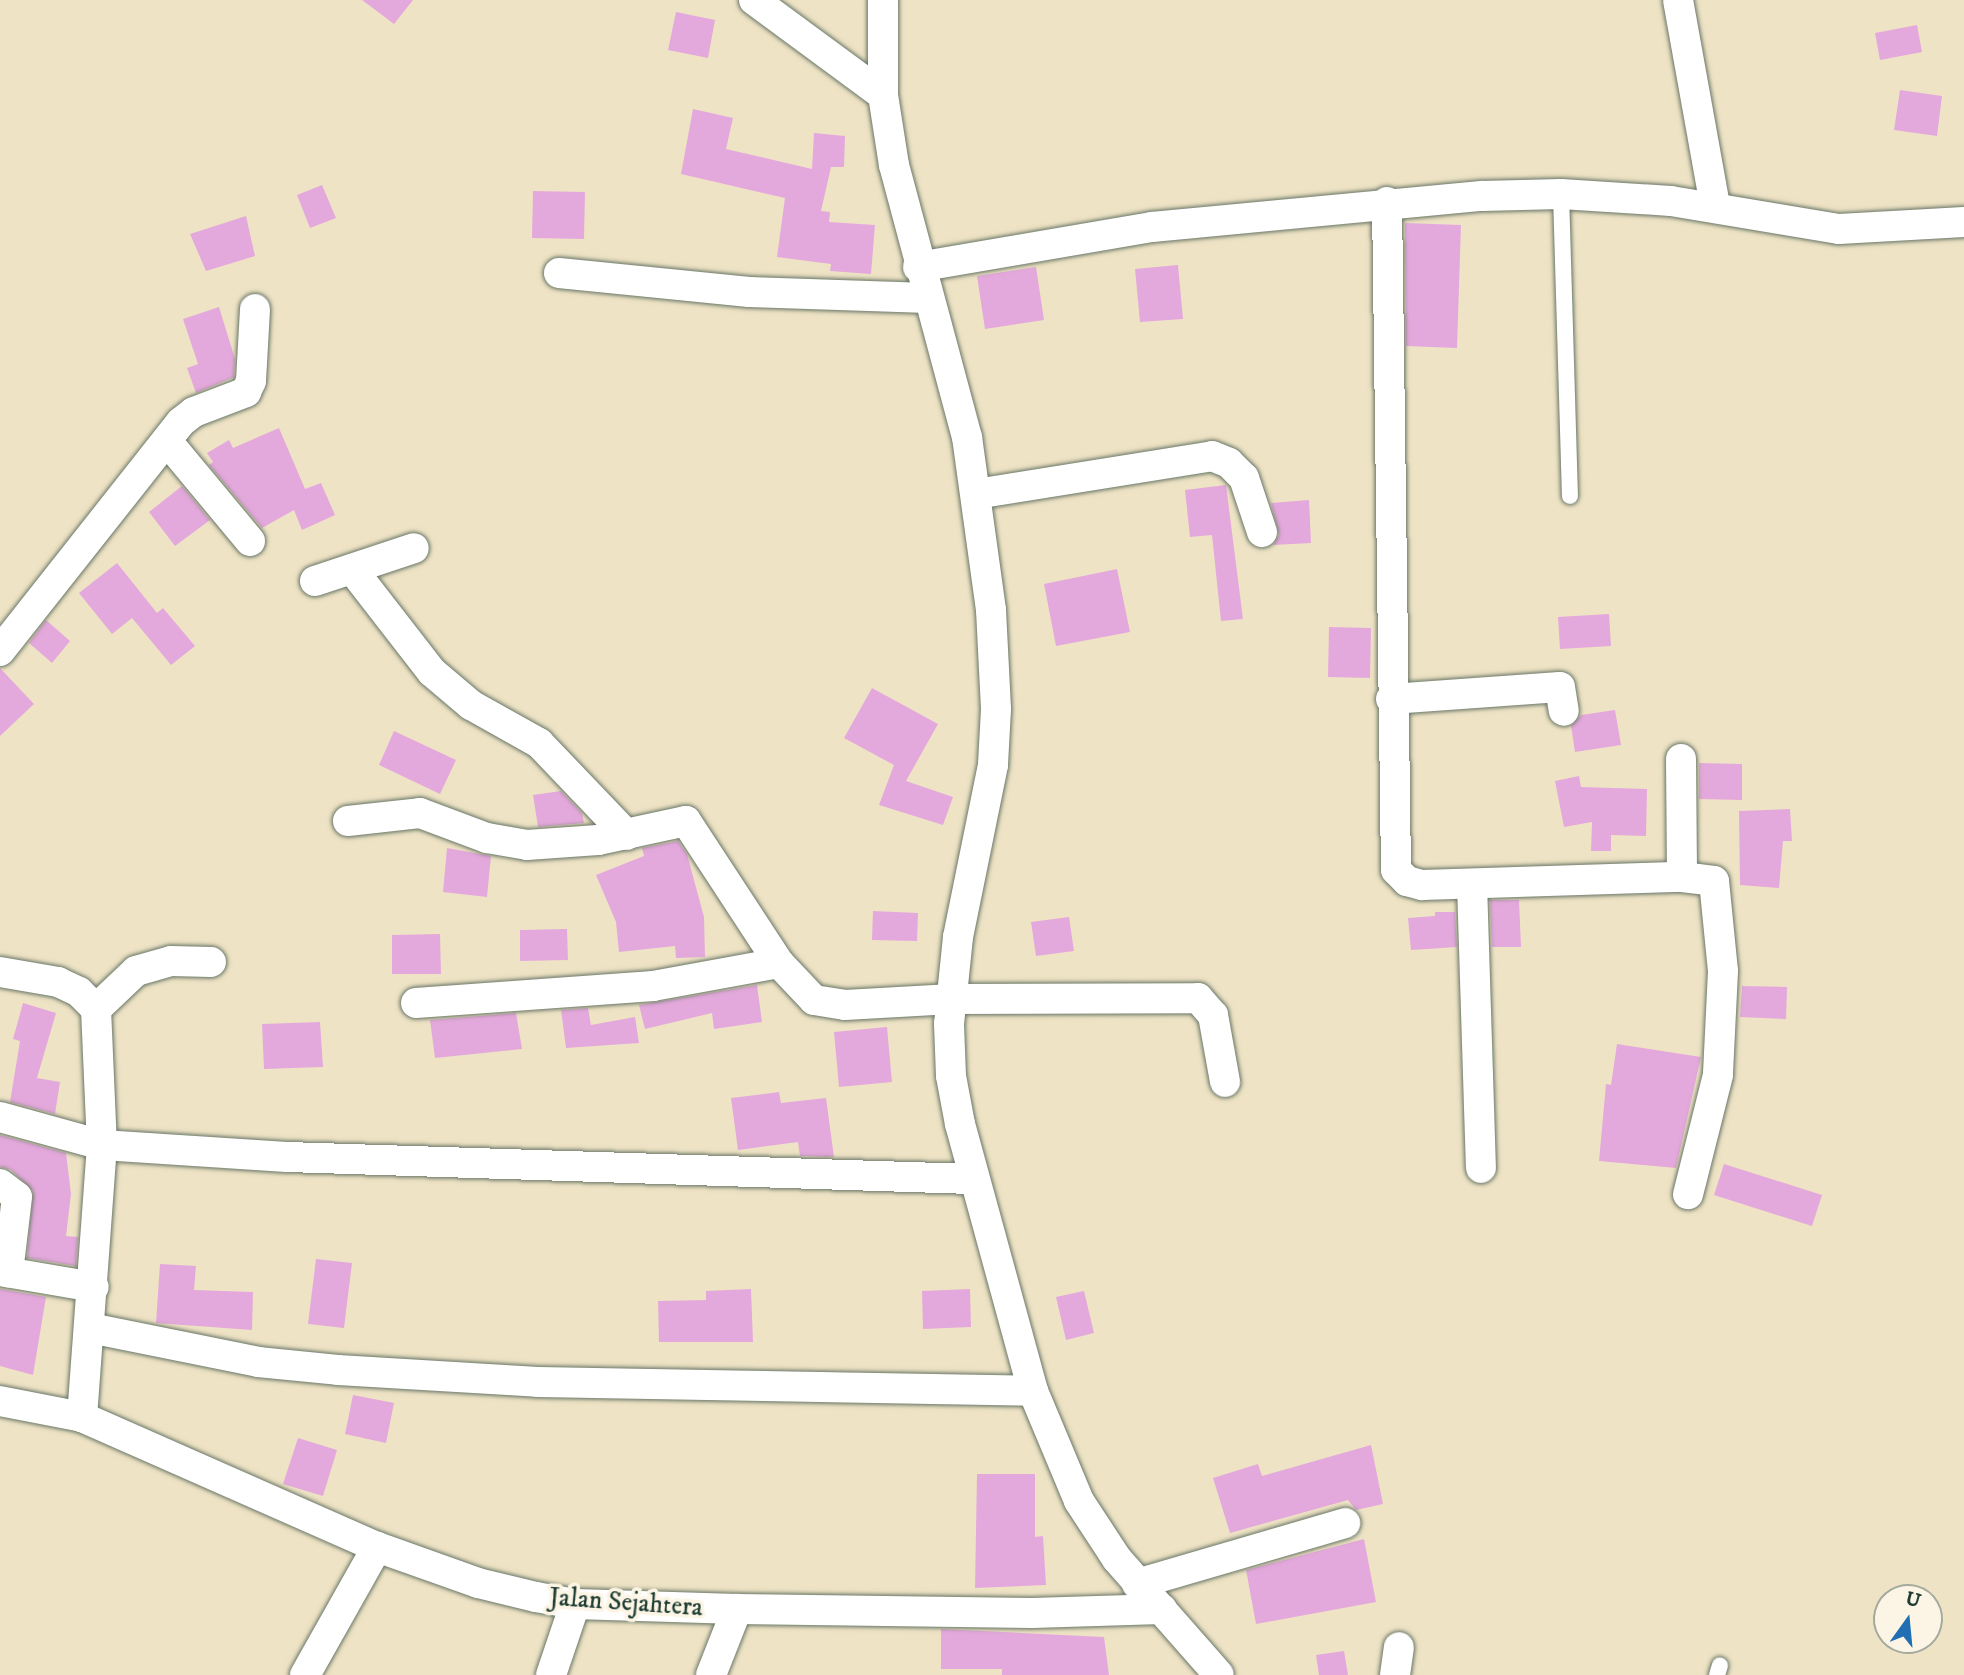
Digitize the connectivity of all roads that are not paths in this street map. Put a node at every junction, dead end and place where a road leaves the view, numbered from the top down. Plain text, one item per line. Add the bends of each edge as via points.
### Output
1 (754, 0) edge
2 (884, 0) edge
3 (1678, 0) edge
4 (883, 95) junction
5 (1561, 194) junction
6 (1387, 202) junction
7 (1715, 206) junction
8 (1964, 222) edge
9 (918, 267) junction
10 (559, 272) dead end
11 (928, 298) junction
12 (255, 309) dead end
13 (167, 441) junction
14 (976, 494) junction
15 (1570, 496) dead end
16 (1262, 531) dead end
17 (250, 541) dead end
18 (414, 548) dead end
19 (352, 569) junction
20 (315, 581) dead end
21 (0, 651) edge
22 (1391, 699) junction
23 (1564, 711) dead end
24 (1681, 759) dead end
25 (348, 821) dead end
26 (627, 835) junction
27 (1682, 877) junction
28 (1472, 884) junction
29 (211, 962) dead end
30 (779, 963) junction
31 (0, 972) edge
32 (952, 999) junction
33 (416, 1003) dead end
34 (96, 1009) junction
35 (1225, 1082) dead end
36 (0, 1117) edge
37 (102, 1144) junction
38 (1481, 1168) dead end
39 (973, 1179) junction
40 (0, 1184) edge
41 (1688, 1194) dead end
42 (4, 1272) edge
43 (94, 1287) junction
44 (90, 1328) junction
45 (1033, 1391) junction
46 (0, 1401) edge
47 (82, 1417) junction
48 (1345, 1523) dead end
49 (377, 1547) junction
50 (1137, 1584) junction
51 (575, 1604) junction
52 (737, 1609) junction
53 (1162, 1609) junction
54 (305, 1675) edge
55 (551, 1675) edge
56 (711, 1675) edge
57 (1219, 1675) edge

1 - 4 street
2 - 4 street
3 - 7 street
4 - 9 street
5 - 6 street
5 - 7 street
5 - 15 lane
6 - 9 street via 1152,227
6 - 22 street
7 - 8 street via 1839,229
9 - 11 street
10 - 11 street via 749,292
11 - 14 street via 967,437
12 - 13 street via 251,381 246,392 194,412
13 - 17 street
13 - 21 street
14 - 16 street via 1212,456 1229,463 1244,478
14 - 32 street via 996,709 993,765 958,937
18 - 19 street
19 - 20 street
19 - 26 street via 432,672 471,705 539,743
22 - 23 street via 1560,687
22 - 28 street via 1396,870 1407,881 1422,885
24 - 27 street
25 - 26 street via 420,813 487,838 527,845
26 - 30 street via 686,821
27 - 28 street
27 - 41 street via 1706,877 1716,885 1723,971 1718,1074
28 - 38 street
29 - 34 street via 171,961 136,971
30 - 32 street via 808,996 831,1004
30 - 33 street via 653,986
31 - 34 street via 58,982 79,992
32 - 35 street via 1198,999 1213,1015
32 - 39 street via 951,1076
34 - 37 street
36 - 37 street
37 - 39 street via 419,1163
37 - 43 street
39 - 45 street
40 - 42 street via 17,1198
42 - 43 street
43 - 44 street
44 - 45 street via 258,1362 338,1370 538,1382
44 - 47 street
45 - 50 street via 1079,1501
46 - 47 street, Jalan Sejahtera
47 - 49 street, Jalan Sejahtera
48 - 50 street
49 - 51 street, Jalan Sejahtera via 478,1583
49 - 54 street
50 - 53 street
51 - 52 street, Jalan Sejahtera
51 - 55 street
52 - 53 street, Jalan Sejahtera via 1032,1613
52 - 56 street
53 - 57 street

